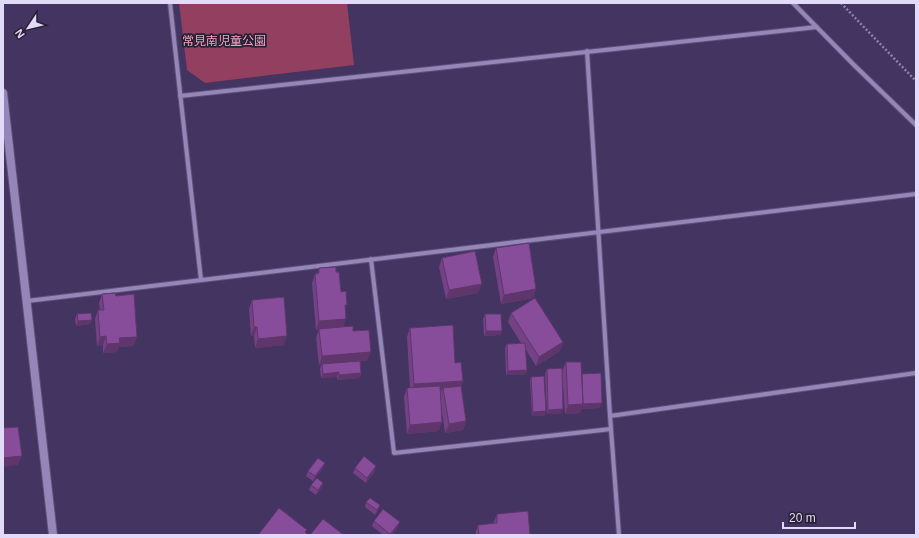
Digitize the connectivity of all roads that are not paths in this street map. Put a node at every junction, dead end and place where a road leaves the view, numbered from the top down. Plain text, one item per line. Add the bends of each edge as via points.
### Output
1 (170, 3) edge
2 (793, 3) edge
3 (817, 26) junction
4 (587, 52) junction
5 (3, 92) edge
6 (180, 96) junction
7 (916, 125) edge
8 (916, 194) edge
9 (598, 232) junction
10 (371, 259) junction
11 (201, 280) junction
12 (27, 301) junction
13 (916, 373) edge
14 (610, 416) junction
15 (611, 429) junction
16 (53, 535) edge
17 (619, 535) edge

1 - 6 street
2 - 3 street
3 - 4 street
3 - 7 street
4 - 6 street
4 - 9 street
5 - 12 street
6 - 11 street
8 - 9 street
9 - 10 street
9 - 14 street
10 - 11 street
10 - 15 street via 394,453
11 - 12 street
12 - 16 street
13 - 14 street
14 - 15 street
15 - 17 street

